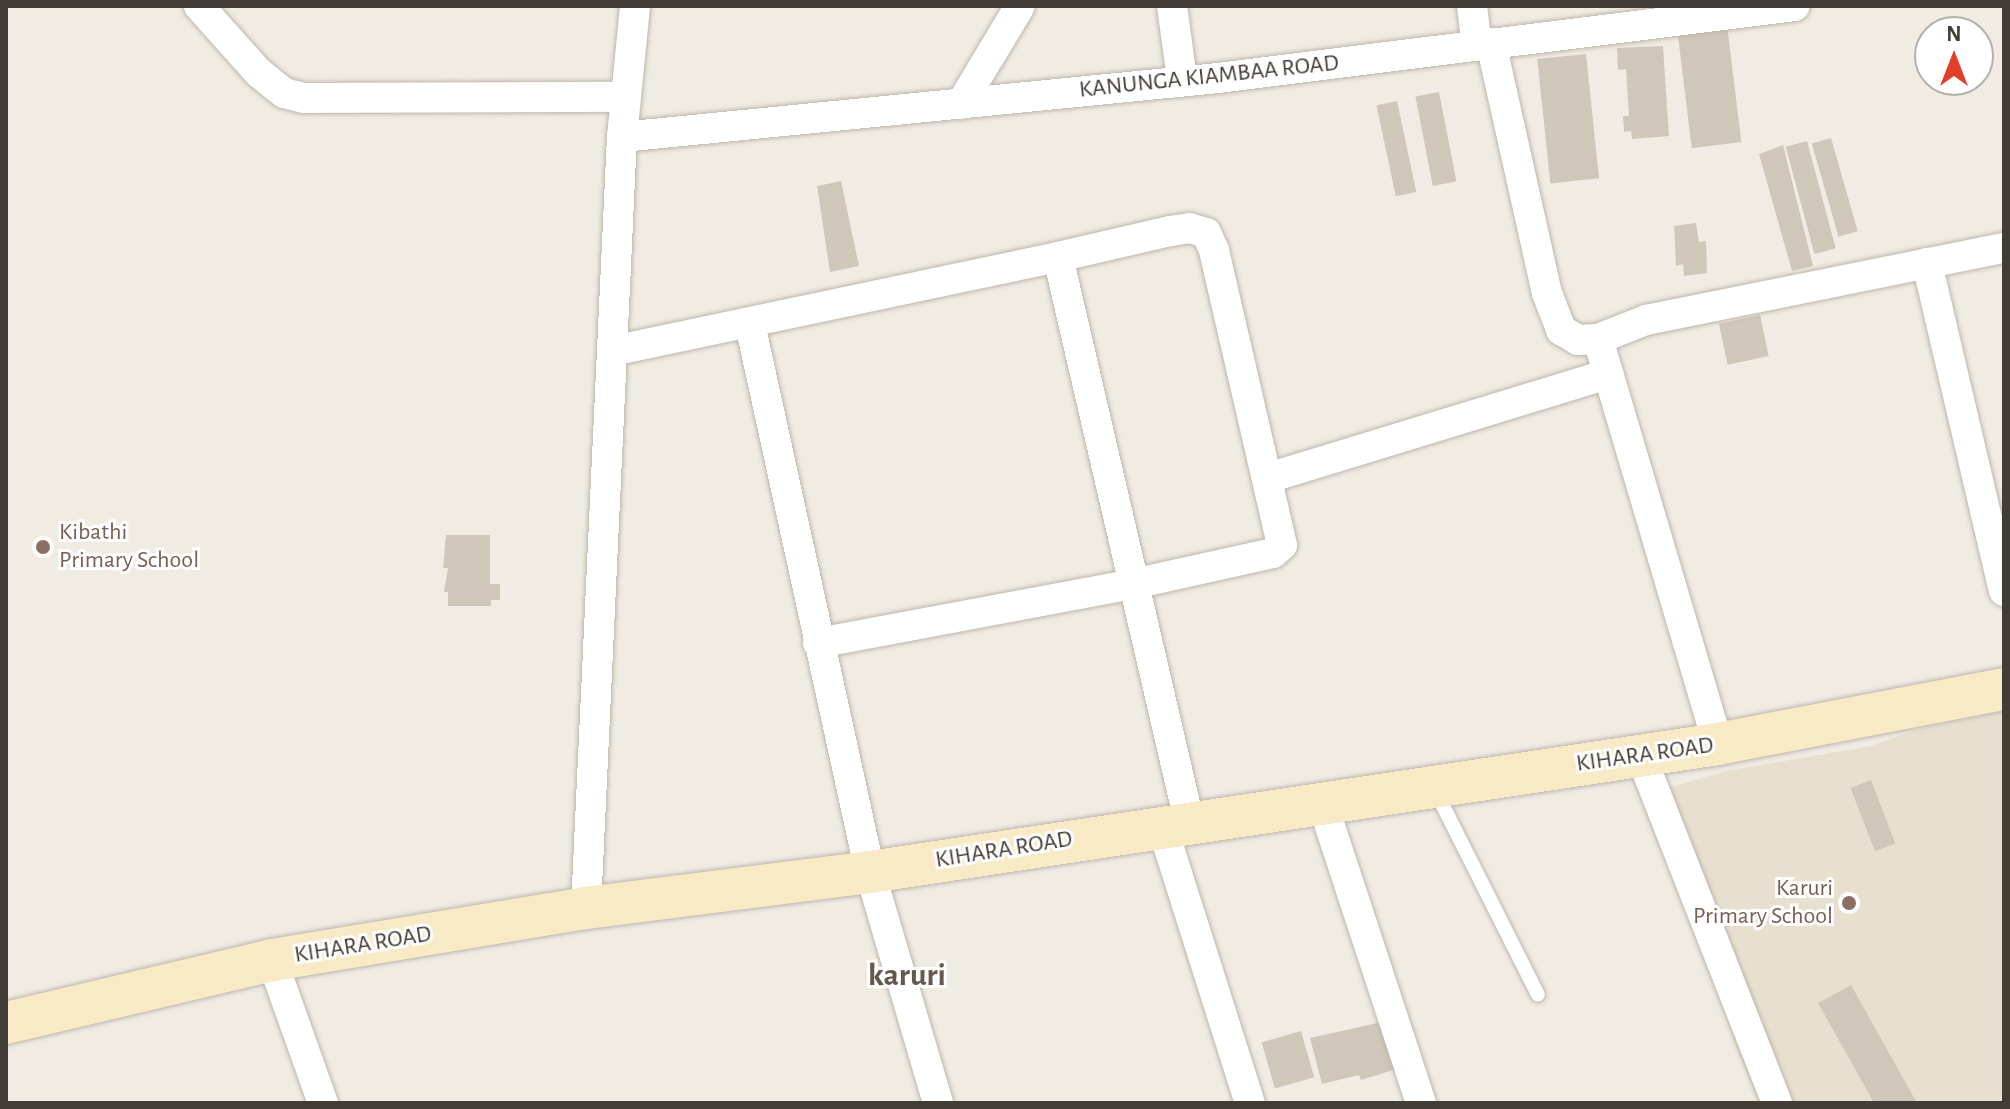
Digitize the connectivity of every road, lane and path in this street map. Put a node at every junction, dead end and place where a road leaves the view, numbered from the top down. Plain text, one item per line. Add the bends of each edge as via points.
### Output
1 (199, 6) edge
2 (635, 6) edge
3 (1020, 6) edge
4 (1172, 6) edge
5 (1472, 6) edge
6 (1795, 6) edge
7 (1484, 44) junction
8 (1182, 79) junction
9 (626, 97) junction
10 (961, 104) junction
11 (622, 137) junction
12 (2004, 248) edge
13 (1058, 257) junction
14 (1927, 263) junction
15 (750, 324) junction
16 (1598, 339) junction
17 (612, 351) junction
18 (1608, 374) junction
19 (1268, 478) junction
20 (1133, 584) junction
21 (2004, 591) edge
22 (818, 643) junction
23 (2004, 689) edge
24 (1718, 744) junction
25 (1641, 756) junction
26 (1433, 786) junction
27 (1322, 802) junction
28 (1176, 823) junction
29 (870, 872) junction
30 (586, 908) junction
31 (272, 960) junction
32 (1538, 995) dead end
33 (6, 1023) edge
34 (323, 1103) edge
35 (938, 1103) edge
36 (1250, 1103) edge
37 (1421, 1103) edge
38 (1777, 1103) edge

1 - 9 street via 258,72 284,93 304,98
2 - 9 street
3 - 10 street
4 - 8 street
5 - 7 street
6 - 7 street, KANUNGA KIAMBAA ROAD
7 - 8 street, KANUNGA KIAMBAA ROAD
7 - 16 street via 1561,330 1578,340
8 - 10 street, KANUNGA KIAMBAA ROAD
9 - 11 street
10 - 11 street, KANUNGA KIAMBAA ROAD
11 - 17 street
12 - 14 street
13 - 15 street
13 - 19 street via 1170,231 1190,228 1206,233
13 - 20 street
14 - 16 street via 1646,320
14 - 21 street
15 - 17 street
15 - 22 street
16 - 18 street
17 - 30 street
18 - 19 street
18 - 24 street
19 - 20 street via 1282,532 1279,549
20 - 22 street
20 - 28 street
22 - 29 street
23 - 24 main road, KIHARA ROAD
24 - 25 main road, KIHARA ROAD
25 - 26 main road, KIHARA ROAD
25 - 38 street
26 - 27 main road, KIHARA ROAD
26 - 32 lane
27 - 28 main road, KIHARA ROAD
27 - 37 street
28 - 29 main road, KIHARA ROAD
28 - 36 street
29 - 30 main road, KIHARA ROAD
29 - 35 street
30 - 31 main road, KIHARA ROAD
31 - 33 main road, KIHARA ROAD
31 - 34 street

